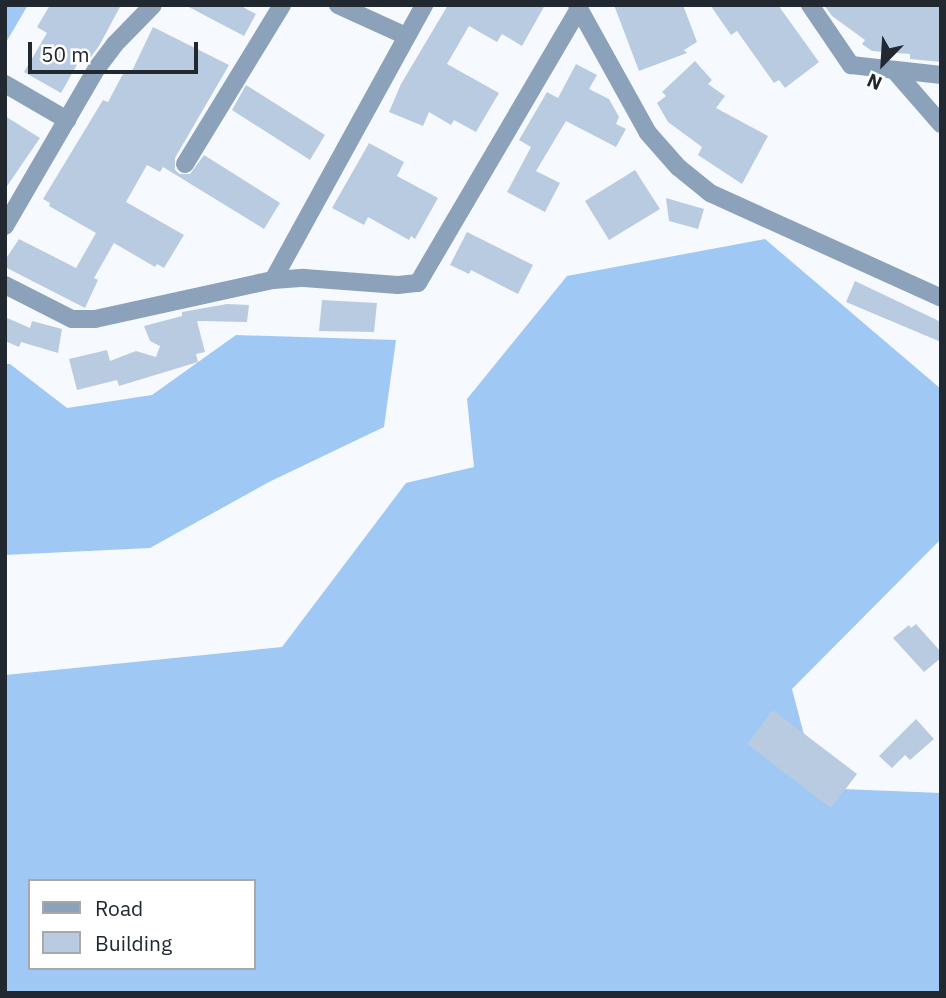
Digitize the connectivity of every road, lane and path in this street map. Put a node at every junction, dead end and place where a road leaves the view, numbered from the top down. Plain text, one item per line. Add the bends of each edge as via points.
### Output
1 (153, 5) edge
2 (282, 5) edge
3 (338, 5) edge
4 (424, 5) edge
5 (810, 5) edge
6 (578, 7) edge
7 (406, 36) junction
8 (894, 70) junction
9 (941, 75) edge
10 (5, 84) edge
11 (67, 120) junction
12 (941, 124) edge
13 (185, 164) dead end
14 (5, 226) edge
15 (273, 280) junction
16 (5, 285) edge
17 (941, 298) edge

1 - 11 street via 109,52
2 - 13 street
3 - 7 street
4 - 7 street
5 - 8 street via 851,65
6 - 15 street via 418,283
6 - 17 street via 648,133 678,167 710,193
7 - 15 street
8 - 9 street
8 - 12 street
10 - 11 street
11 - 14 street
15 - 16 street via 95,319 72,319

